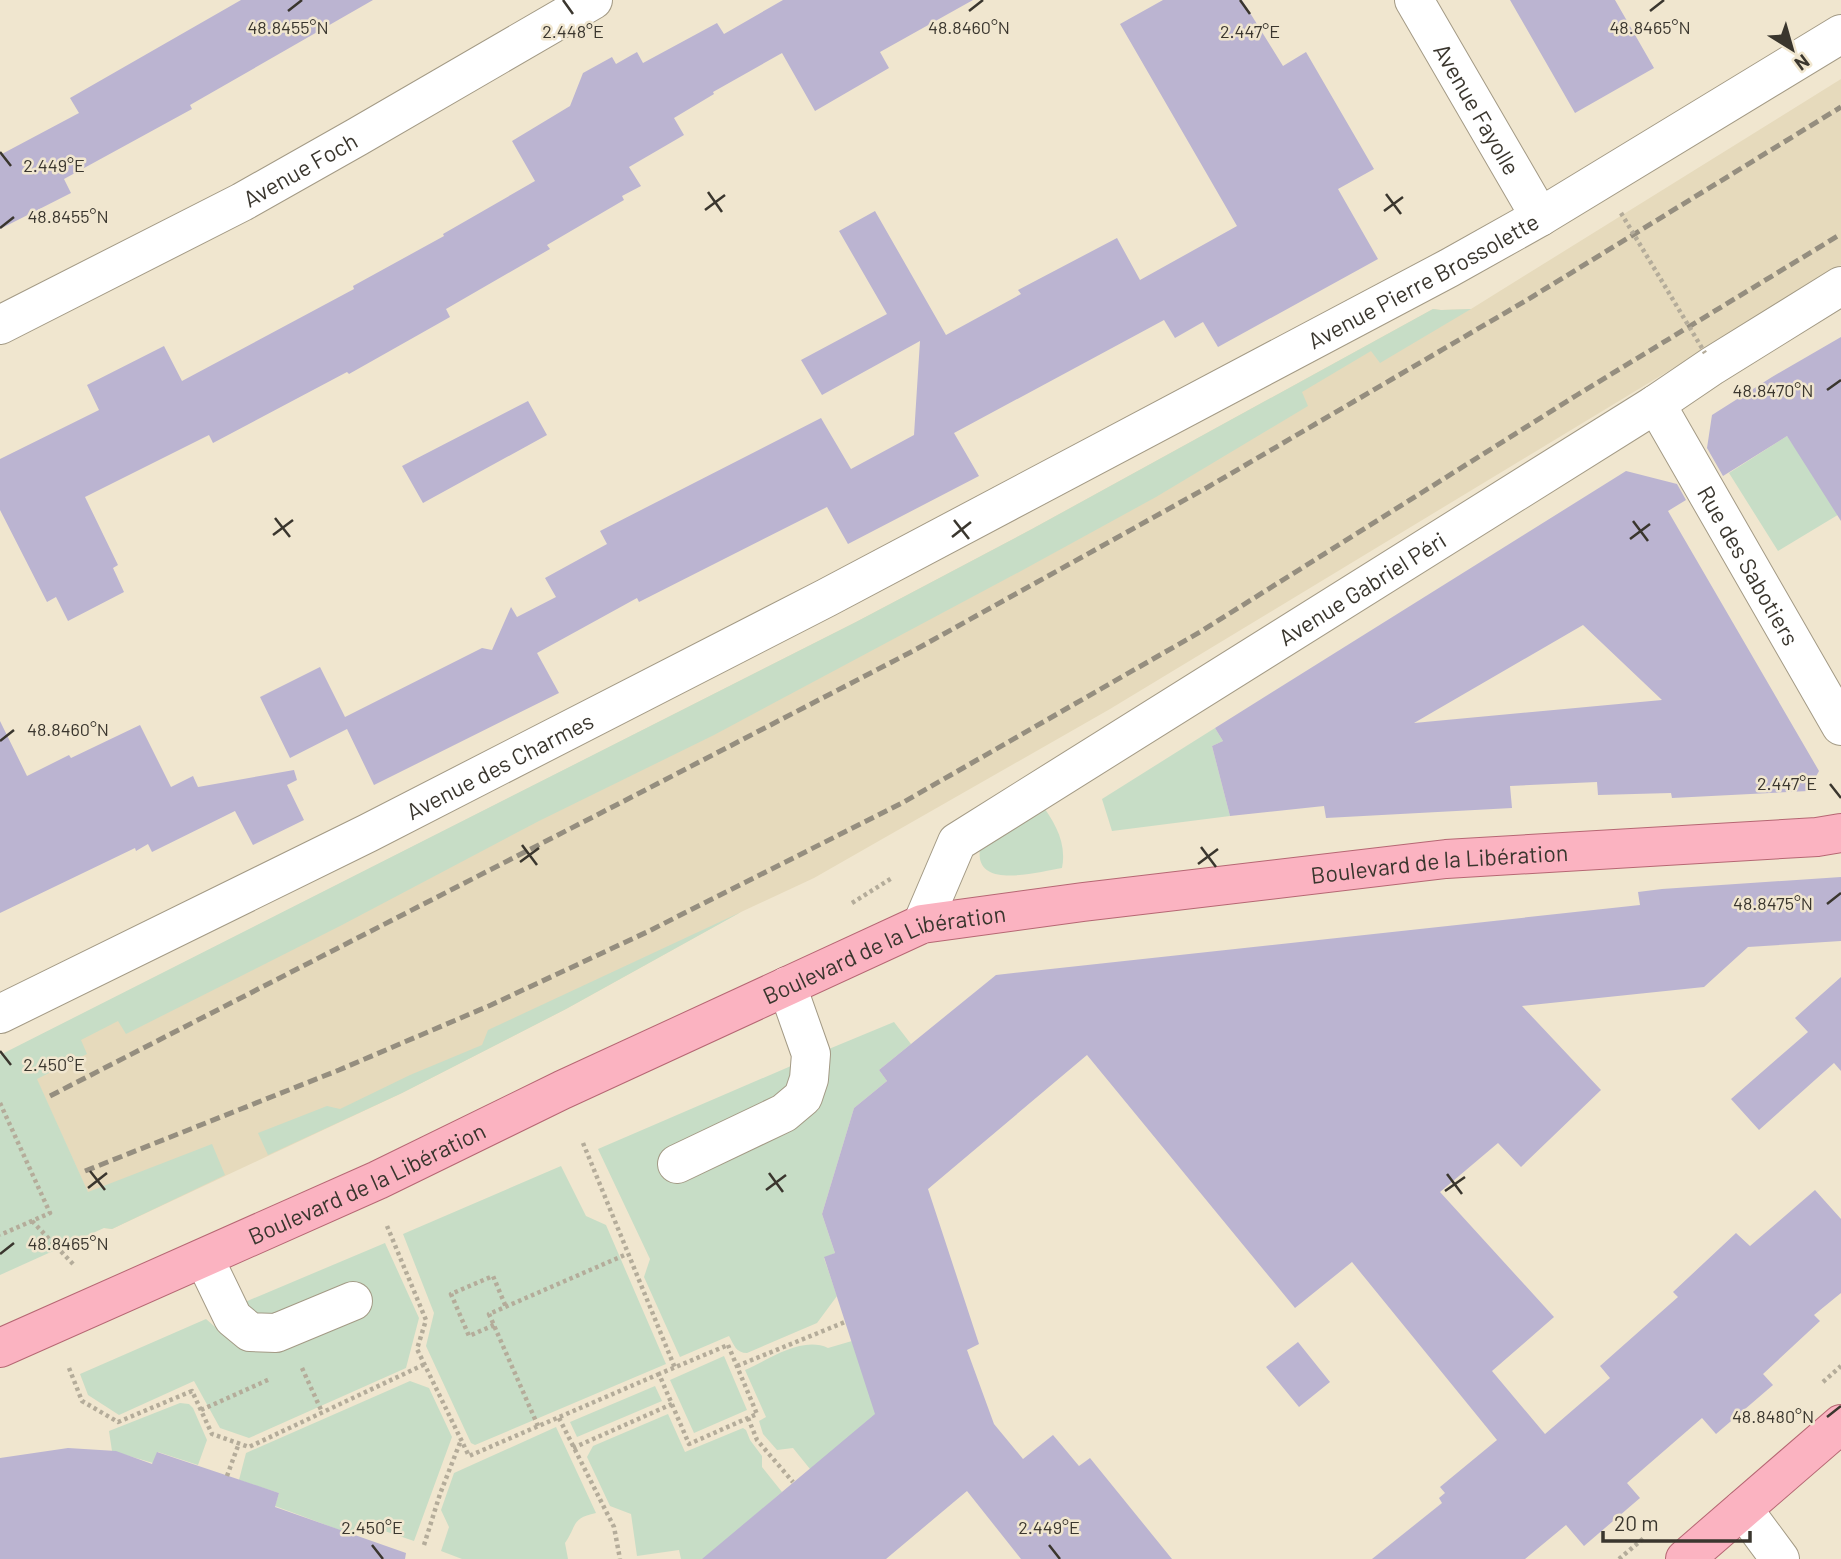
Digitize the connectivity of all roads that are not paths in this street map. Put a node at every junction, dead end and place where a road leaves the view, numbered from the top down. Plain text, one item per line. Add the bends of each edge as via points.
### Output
1 (593, 0) edge
2 (1414, 0) edge
3 (1841, 34) edge
4 (1540, 217) junction
5 (1841, 286) edge
6 (0, 325) edge
7 (1656, 404) junction
8 (996, 508) joint
9 (1841, 726) edge
10 (1841, 833) edge
11 (922, 924) junction
12 (787, 986) junction
13 (0, 1014) edge
14 (677, 1164) dead end
15 (204, 1258) junction
16 (353, 1301) dead end
17 (0, 1348) edge
18 (1841, 1424) edge
19 (1743, 1508) junction
20 (1685, 1559) edge
21 (1780, 1559) edge

1 - 6 street, Avenue Foch via 242,202
2 - 4 street, Avenue Fayolle
3 - 4 street, Avenue Pierre Brossolette
4 - 8 street, Avenue Pierre Brossolette
5 - 7 street, Avenue Gabriel Péri
7 - 9 street, Rue des Sabotiers
7 - 11 street, Avenue Gabriel Péri via 957,842
8 - 13 street, Avenue des Charmes via 368,833
10 - 11 main road, Boulevard de la Libération via 1446,859
11 - 12 main road, Boulevard de la Libération
12 - 14 street via 811,1054 810,1079 803,1097 785,1113
12 - 15 main road, Boulevard de la Libération
15 - 16 street via 233,1318 250,1332 276,1333
15 - 17 main road, Boulevard de la Libération
18 - 19 main road
19 - 20 main road
19 - 21 street

